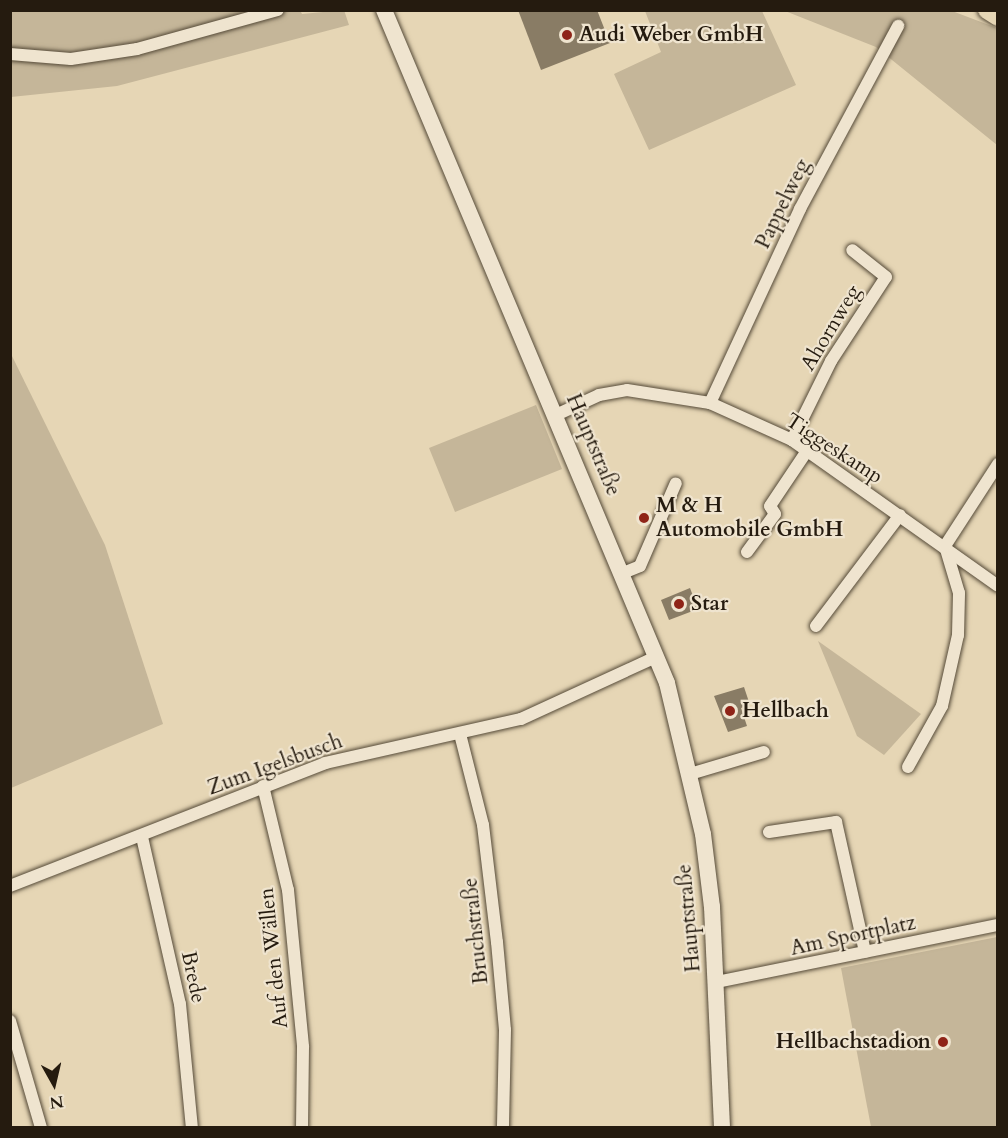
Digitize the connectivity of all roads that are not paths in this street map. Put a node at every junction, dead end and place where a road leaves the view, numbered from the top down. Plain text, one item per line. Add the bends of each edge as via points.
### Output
1 (278, 10) edge
2 (384, 10) edge
3 (987, 10) edge
4 (998, 17) edge
5 (898, 26) dead end
6 (10, 54) edge
7 (852, 250) dead end
8 (711, 403) junction
9 (556, 415) junction
10 (792, 440) junction
11 (807, 451) junction
12 (998, 464) edge
13 (676, 483) dead end
14 (900, 515) junction
15 (945, 546) junction
16 (747, 552) dead end
17 (623, 573) junction
18 (998, 586) edge
19 (816, 626) dead end
20 (656, 657) junction
21 (460, 735) junction
22 (764, 752) dead end
23 (908, 767) dead end
24 (690, 774) junction
25 (263, 786) junction
26 (769, 832) dead end
27 (142, 837) junction
28 (10, 886) edge
29 (998, 925) edge
30 (865, 952) junction
31 (717, 982) junction
32 (10, 1021) edge
33 (41, 1128) edge
34 (192, 1128) edge
35 (302, 1128) edge
36 (503, 1128) edge
37 (722, 1128) edge

1 - 6 street via 104,54 71,59
2 - 9 street, Hauptstraße
3 - 4 main road
5 - 8 street, Pappelweg via 800,208
7 - 10 street, Ahornweg via 886,277 831,361
8 - 9 street, Tiggeskamp via 627,390 599,395
8 - 10 street, Tiggeskamp
9 - 17 street, Hauptstraße
10 - 11 street, Tiggeskamp
11 - 14 street, Tiggeskamp
11 - 16 street via 770,506 775,514
12 - 15 street
13 - 17 street via 640,566
14 - 15 street, Tiggeskamp
14 - 19 street
15 - 18 street, Tiggeskamp
15 - 23 street via 959,593 958,635 942,706
17 - 20 street, Hauptstraße
20 - 21 street, Zum Igelsbusch via 521,719
20 - 24 street, Hauptstraße
21 - 25 street, Zum Igelsbusch via 325,763
21 - 36 street, Bruchstraße via 483,825 498,942 505,1030
22 - 24 street
24 - 31 street, Hauptstraße via 712,907
25 - 27 street, Zum Igelsbusch
25 - 35 street, Auf den Wällen via 288,890 303,1047
26 - 30 street via 836,822
27 - 28 street, Zum Igelsbusch
27 - 34 street, Brede via 180,1004
29 - 30 street, Am Sportplatz
30 - 31 street, Am Sportplatz
31 - 37 street, Hauptstraße
32 - 33 street

